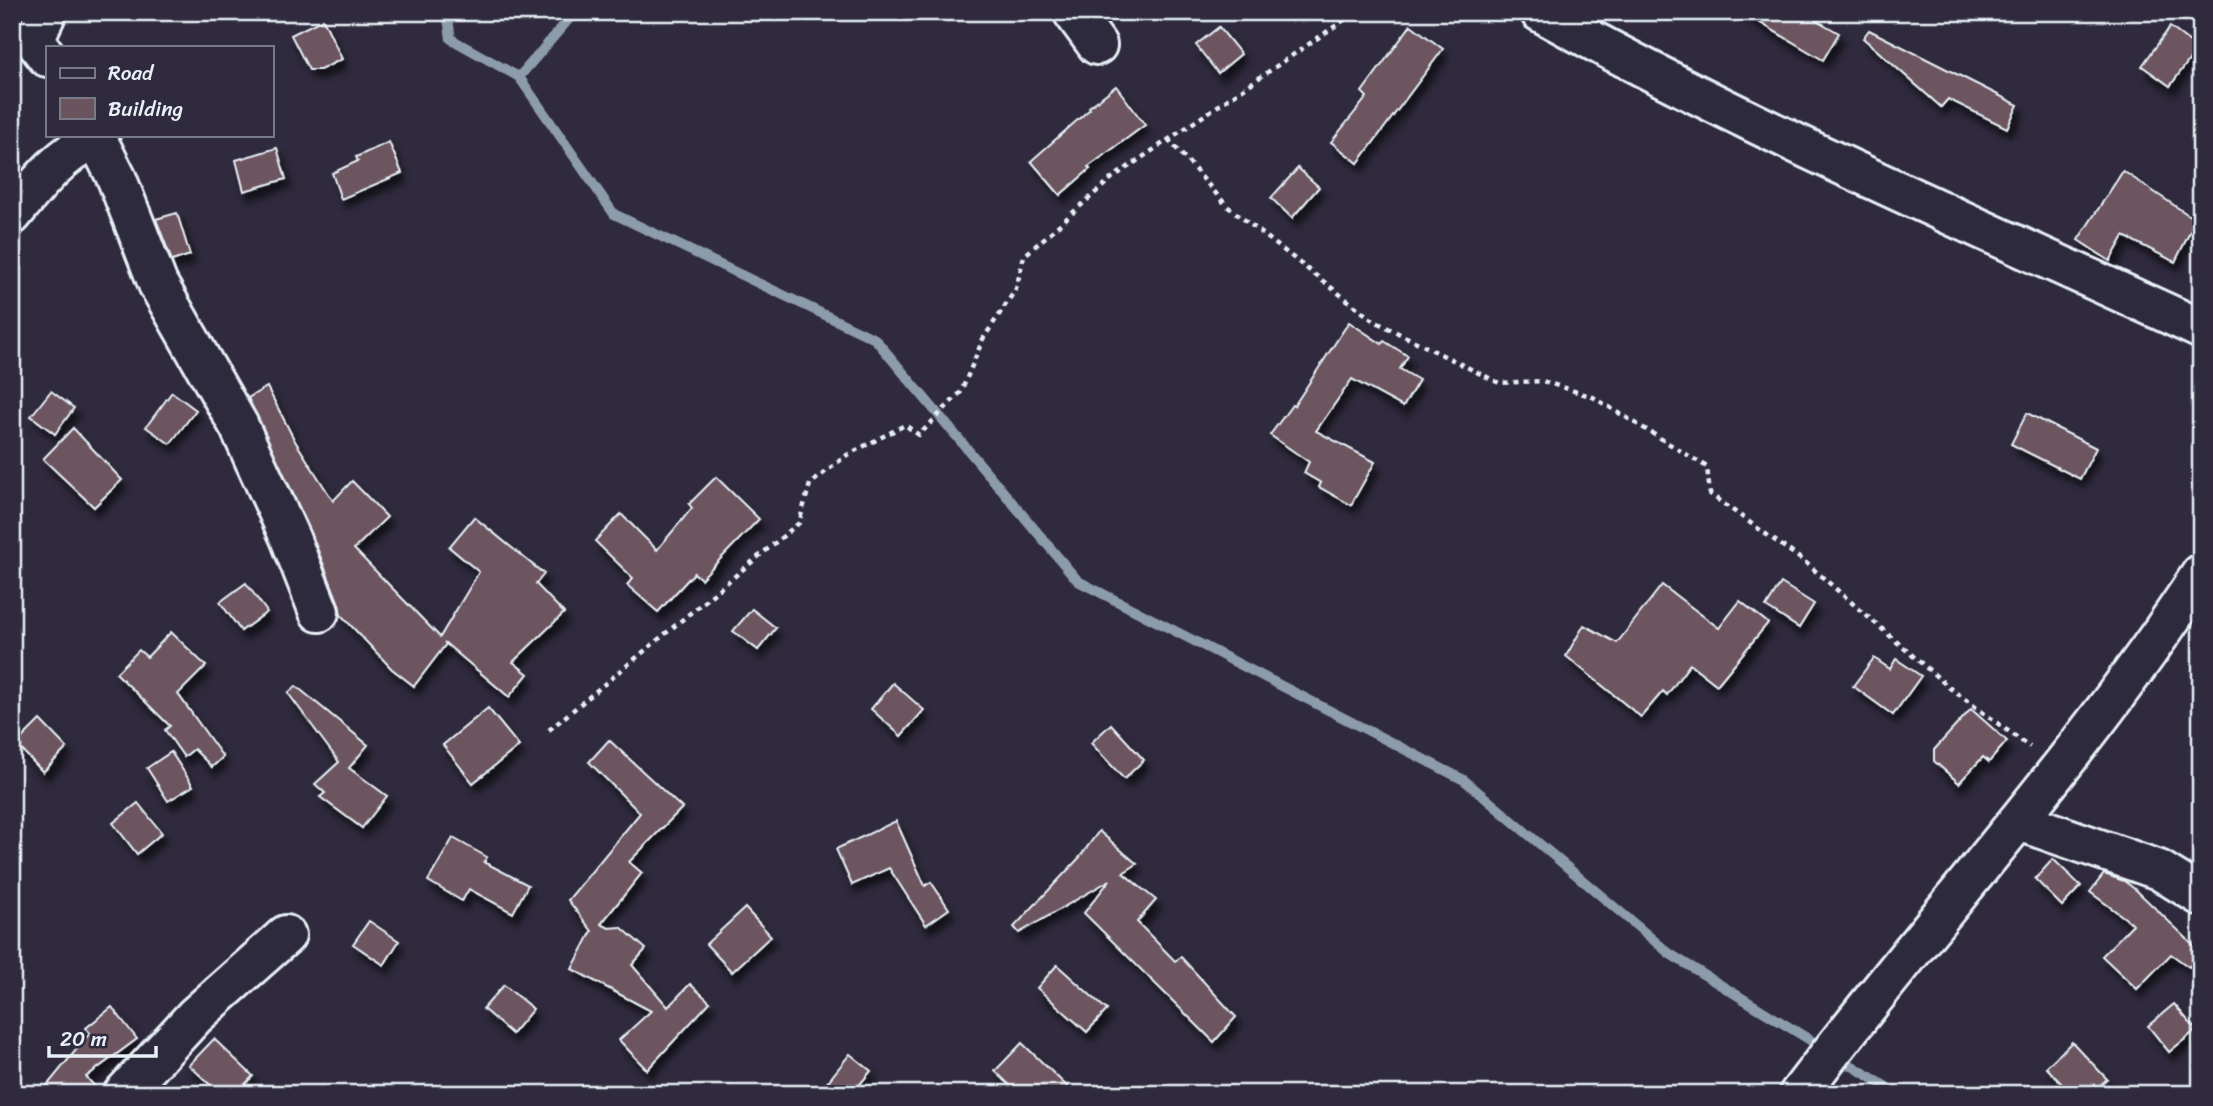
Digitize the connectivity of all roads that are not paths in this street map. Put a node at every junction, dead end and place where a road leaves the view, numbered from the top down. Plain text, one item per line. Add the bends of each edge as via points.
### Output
1 (47, 12) edge
2 (1073, 12) edge
3 (1540, 12) edge
4 (1097, 45) dead end
5 (46, 56) edge
6 (96, 136) edge
7 (12, 215) edge
8 (2201, 329) edge
9 (2201, 574) edge
10 (319, 612) dead end
11 (2020, 821) junction
12 (2201, 896) edge
13 (286, 935) dead end
14 (123, 1094) edge
15 (1799, 1094) edge

1 - 5 street via 34,40
2 - 4 street
3 - 8 street via 1769,131
6 - 7 street via 46,172
6 - 10 street via 158,284 239,426
9 - 11 street via 2146,657
11 - 12 street via 2159,870
11 - 15 street via 1890,974
13 - 14 street via 195,1016

